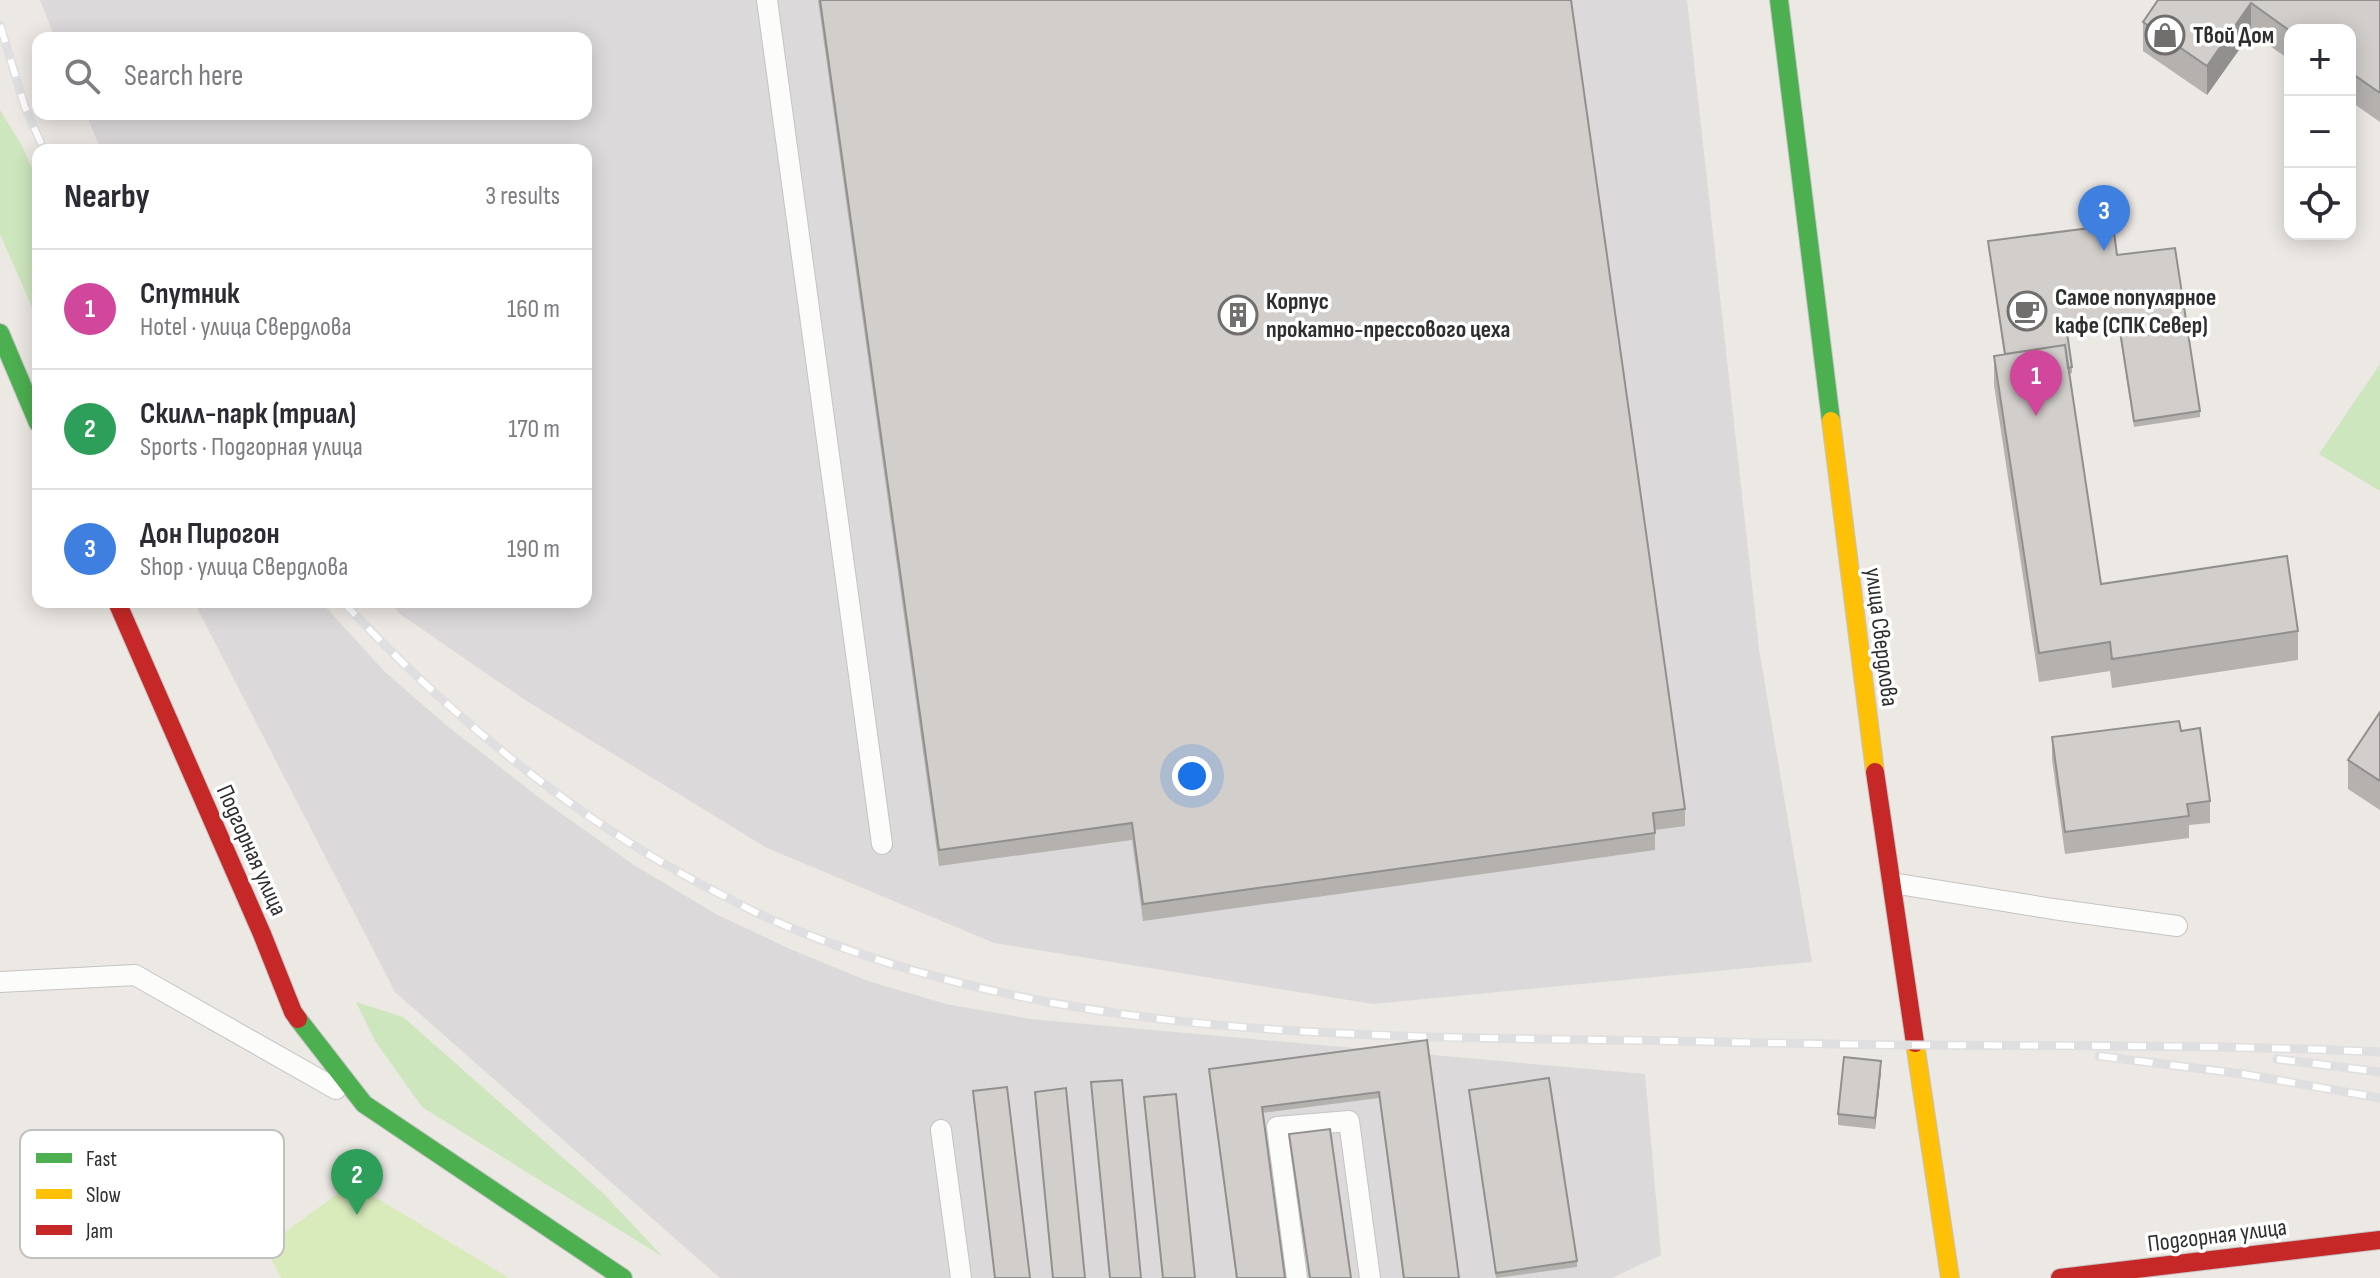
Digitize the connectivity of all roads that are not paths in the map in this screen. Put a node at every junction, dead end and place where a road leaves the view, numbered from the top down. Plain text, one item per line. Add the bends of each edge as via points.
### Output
1 (767, 0) edge
2 (1779, 0) edge
3 (0, 333) edge
4 (9, 379) edge
5 (32, 414) edge
6 (120, 608) edge
7 (882, 844) dead end
8 (1892, 883) junction
9 (2177, 926) dead end
10 (0, 982) edge
11 (364, 1104) junction
12 (941, 1130) dead end
13 (2380, 1240) edge
14 (623, 1278) edge
15 (961, 1278) edge
16 (1297, 1278) edge
17 (1370, 1278) edge
18 (1950, 1278) edge
19 (2060, 1278) edge

1 - 7 lane
2 - 8 street, улица Свердлова
3 - 4 street
4 - 5 street
6 - 11 street, Подгорная улица via 293,1012
8 - 9 lane
8 - 18 street, улица Свердлова
10 - 11 lane via 135,975
11 - 14 street, Подгорная улица
12 - 15 lane
13 - 19 street, Подгорная улица
16 - 17 lane via 1277,1127 1349,1121

